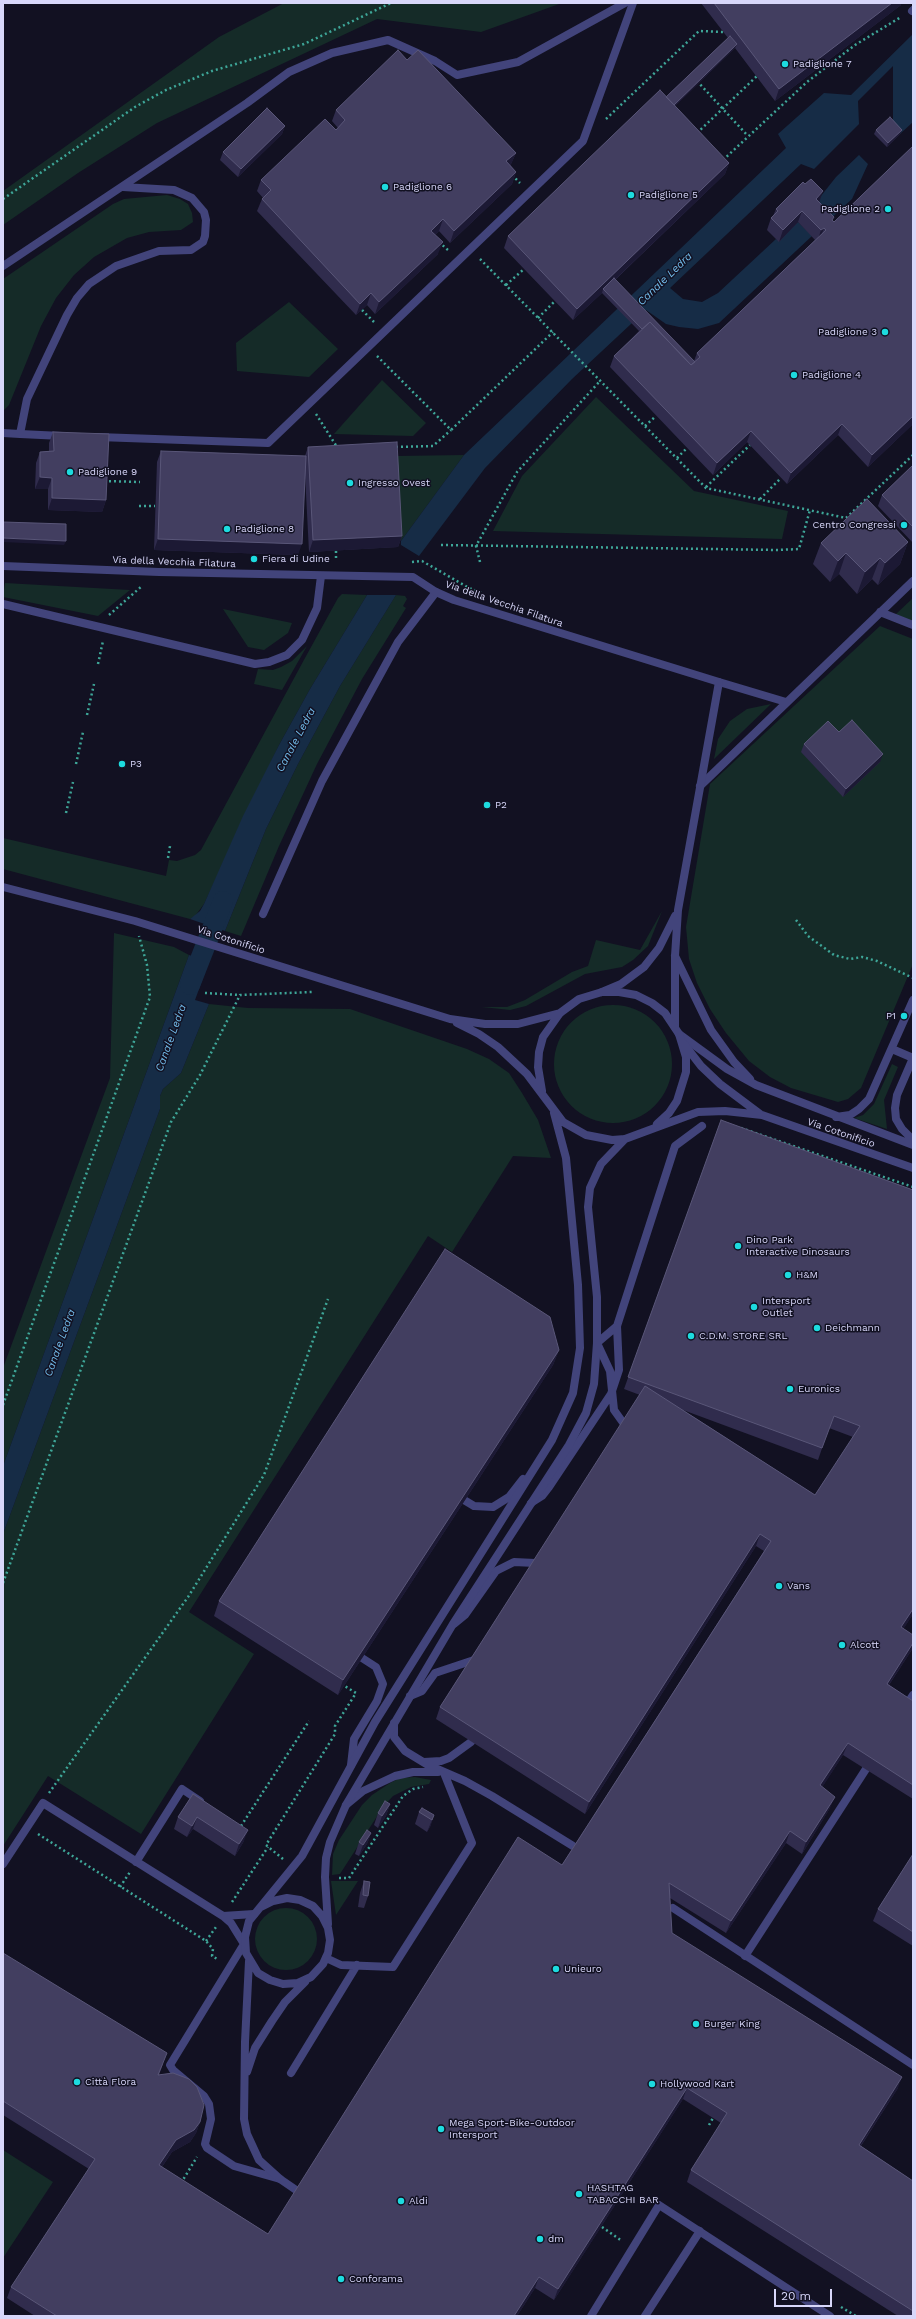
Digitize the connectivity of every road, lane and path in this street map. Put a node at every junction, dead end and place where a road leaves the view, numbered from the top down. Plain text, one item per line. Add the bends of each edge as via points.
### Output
1 (391, 3) edge
2 (625, 3) edge
3 (633, 3) edge
4 (912, 10) edge
5 (723, 32) dead end
6 (701, 74) edge
7 (757, 76) edge
8 (696, 79) junction
9 (690, 84) edge
10 (723, 109) junction
11 (605, 120) dead end
12 (696, 134) edge
13 (748, 136) junction
14 (722, 161) edge
15 (511, 174) edge
16 (124, 187) junction
17 (530, 192) junction
18 (3, 199) edge
19 (433, 236) edge
20 (470, 249) junction
21 (458, 261) junction
22 (3, 266) edge
23 (524, 269) edge
24 (506, 285) junction
25 (555, 302) edge
26 (362, 310) edge
27 (538, 318) junction
28 (384, 332) junction
29 (553, 332) junction
30 (368, 347) junction
31 (600, 381) junction
32 (309, 403) junction
33 (656, 416) dead end
34 (645, 426) junction
35 (451, 430) junction
36 (3, 433) edge
37 (20, 434) junction
38 (73, 436) edge
39 (88, 437) edge
40 (750, 445) edge
41 (395, 447) edge
42 (338, 448) junction
43 (345, 448) edge
44 (687, 448) edge
45 (340, 452) edge
46 (913, 454) edge
47 (677, 458) junction
48 (781, 478) edge
49 (103, 481) edge
50 (140, 482) dead end
51 (706, 488) junction
52 (760, 500) junction
53 (139, 506) dead end
54 (155, 506) dead end
55 (810, 510) junction
56 (441, 545) dead end
57 (476, 546) junction
58 (336, 551) edge
59 (336, 561) dead end
60 (422, 561) dead end
61 (480, 562) dead end
62 (3, 566) edge
63 (159, 572) junction
64 (321, 576) junction
65 (913, 581) edge
66 (436, 592) junction
67 (491, 595) dead end
68 (3, 604) edge
69 (880, 612) junction
70 (108, 617) dead end
71 (913, 625) edge
72 (103, 640) dead end
73 (98, 664) dead end
74 (719, 682) junction
75 (94, 684) dead end
76 (786, 702) junction
77 (87, 715) dead end
78 (83, 732) dead end
79 (76, 764) dead end
80 (73, 782) dead end
81 (700, 786) junction
82 (66, 813) dead end
83 (170, 846) dead end
84 (168, 858) dead end
85 (3, 887) edge
86 (678, 910) junction
87 (263, 914) dead end
88 (796, 920) dead end
89 (135, 921) junction
90 (675, 956) junction
91 (913, 978) edge
92 (316, 992) dead end
93 (602, 992) junction
94 (205, 993) dead end
95 (240, 995) junction
96 (913, 1000) edge
97 (560, 1013) junction
98 (450, 1020) junction
99 (677, 1030) junction
100 (683, 1042) junction
101 (892, 1049) junction
102 (913, 1058) edge
103 (756, 1085) junction
104 (544, 1095) junction
105 (554, 1113) junction
106 (762, 1115) junction
107 (836, 1117) junction
108 (702, 1126) dead end
109 (738, 1127) edge
110 (646, 1132) junction
111 (625, 1139) junction
112 (913, 1140) edge
113 (913, 1145) edge
114 (913, 1168) edge
115 (913, 1187) edge
116 (328, 1299) dead end
117 (617, 1326) junction
118 (597, 1343) junction
119 (611, 1394) junction
120 (3, 1405) edge
121 (624, 1424) edge
122 (552, 1440) junction
123 (464, 1500) edge
124 (531, 1503) junction
125 (535, 1563) edge
126 (3, 1583) edge
127 (453, 1624) junction
128 (362, 1658) edge
129 (474, 1660) edge
130 (344, 1685) edge
131 (913, 1695) edge
132 (410, 1696) junction
133 (904, 1710) edge
134 (309, 1721) dead end
135 (394, 1722) junction
136 (471, 1742) edge
137 (422, 1762) junction
138 (351, 1765) junction
139 (866, 1769) edge
140 (444, 1773) junction
141 (426, 1787) dead end
142 (42, 1803) junction
143 (205, 1804) edge
144 (346, 1805) junction
145 (241, 1826) edge
146 (27, 1827) junction
147 (573, 1846) edge
148 (268, 1847) junction
149 (136, 1862) junction
150 (287, 1862) dead end
151 (3, 1864) edge
152 (131, 1870) dead end
153 (332, 1878) dead end
154 (120, 1887) junction
155 (261, 1907) junction
156 (673, 1908) dead end
157 (225, 1912) junction
158 (254, 1914) junction
159 (216, 1926) dead end
160 (328, 1928) junction
161 (206, 1942) junction
162 (244, 1944) junction
163 (745, 1956) junction
164 (326, 1958) junction
165 (249, 1961) junction
166 (357, 1965) junction
167 (230, 1967) junction
168 (311, 1977) junction
169 (913, 2065) edge
170 (291, 2072) dead end
171 (245, 2078) junction
172 (713, 2118) edge
173 (709, 2125) dead end
174 (205, 2144) junction
175 (280, 2180) junction
176 (180, 2184) edge
177 (299, 2192) edge
178 (700, 2231) junction
179 (591, 2316) edge
180 (646, 2316) edge
181 (830, 2316) edge

1 - 18 path via 304,44 212,72 166,90 135,107
2 - 16 street via 518,62 457,75 436,61 388,40 332,54 289,72
3 - 17 street via 583,141
4 - 13 path via 855,45 807,82
5 - 11 path via 699,31
6 - 8 path
7 - 10 path
8 - 9 path
8 - 10 path
10 - 12 path
10 - 13 path
13 - 14 path
15 - 17 path
16 - 22 street
16 - 37 street via 174,190 192,198 199,204 206,220 203,242 192,250 159,252 116,266 89,284 66,315 30,392
17 - 20 street
19 - 21 path
20 - 21 street
20 - 24 path
21 - 28 street
23 - 24 path
24 - 27 path
25 - 27 path
26 - 28 path
27 - 29 path
28 - 30 street
29 - 31 path
29 - 35 path
30 - 32 street
30 - 35 path
31 - 34 path
31 - 57 path via 516,472
32 - 39 street via 268,443
32 - 42 path
33 - 34 path
34 - 47 path
35 - 41 path via 432,446
36 - 37 street
37 - 38 street
40 - 51 path
42 - 43 path
42 - 45 path
44 - 47 path
46 - 55 path via 846,518
47 - 51 path
48 - 52 path
49 - 50 path
51 - 52 path
52 - 55 path
53 - 54 path
55 - 57 path via 799,549
56 - 57 path
57 - 61 path
58 - 59 path
60 - 67 path via 469,588
62 - 63 street, Via della Vecchia Filatura
63 - 64 street, Via della Vecchia Filatura
63 - 70 path via 109,613
64 - 66 street, Via della Vecchia Filatura via 414,577
64 - 68 street via 317,608 302,640 287,655 270,662 255,664
65 - 69 street
66 - 74 street, Via della Vecchia Filatura via 508,618
66 - 87 street via 398,642 322,781
69 - 71 street
69 - 76 street
72 - 73 path
74 - 76 street, Via della Vecchia Filatura
74 - 81 street
75 - 77 path
76 - 81 street
78 - 79 path
80 - 82 path
81 - 86 street
83 - 84 path
85 - 89 street, Via Cotonificio
86 - 90 street
86 - 93 street via 668,933 644,967 621,984
88 - 91 path via 808,936 834,956 850,959 862,957 877,961
89 - 98 street, Via Cotonificio
89 - 120 path via 147,965 150,997
90 - 99 street
90 - 103 street via 711,1030 734,1062
92 - 95 path
93 - 97 street, Via Cotonificio via 579,999
93 - 99 street, Via Cotonificio via 625,993 652,1003 665,1013
94 - 95 path
95 - 126 path via 200,1075 171,1122
96 - 101 street
97 - 98 street, Via Cotonificio via 518,1024
97 - 104 street, Via Cotonificio via 543,1037 539,1052 538,1067
98 - 104 street, Via Cotonificio via 479,1034 498,1047
99 - 100 street, Via Cotonificio
99 - 103 street via 727,1069
100 - 106 street, Via Cotonificio via 701,1066 720,1084
100 - 110 street, Via Cotonificio via 686,1072 677,1100 669,1113
101 - 102 street
101 - 107 street via 869,1099 850,1115
102 - 112 street via 897,1095 895,1108 896,1119
103 - 107 street
104 - 105 street, Via Cotonificio
105 - 111 street, Via Cotonificio via 574,1130 586,1135 612,1140
105 - 122 street via 566,1158 570,1192 578,1285 580,1348 573,1393
106 - 110 street, Via Cotonificio via 725,1111 698,1112
106 - 114 street, Via Cotonificio
107 - 113 street
108 - 117 street via 676,1146
109 - 115 path
110 - 111 street, Via Cotonificio
111 - 118 street via 601,1164 590,1188 588,1207 597,1297
116 - 142 path via 264,1475 188,1597
117 - 118 street
117 - 119 street via 619,1370
118 - 119 street via 610,1371
118 - 124 street via 594,1384 586,1413 569,1445
119 - 121 street via 614,1410
119 - 124 street via 549,1487 542,1496
122 - 123 street via 519,1486 501,1504 483,1508
122 - 138 street via 375,1722
124 - 127 street
125 - 127 street via 514,1562 496,1572 465,1615
127 - 132 street
128 - 138 street via 376,1667 383,1684 377,1701 354,1739
129 - 132 street via 435,1673 422,1691
130 - 148 path via 356,1693 335,1726 335,1734 266,1845
131 - 133 street
132 - 135 street
134 - 145 path
135 - 137 street via 394,1737 399,1745
135 - 144 street
136 - 137 street via 441,1761
137 - 140 street
138 - 155 street via 302,1856
139 - 163 street
140 - 144 street via 413,1772 395,1776 363,1792
140 - 147 street via 466,1781
140 - 166 street via 472,1843 393,1967
141 - 153 path via 413,1789 403,1796 349,1878
142 - 146 street
142 - 149 street
143 - 149 street via 182,1790
144 - 160 street via 326,1858
146 - 151 street
146 - 154 path
148 - 150 path
148 - 157 path
149 - 157 street
152 - 154 path
154 - 161 path
155 - 158 street
155 - 160 street via 287,1898 300,1900 313,1906
156 - 163 street
157 - 158 street
157 - 162 street
158 - 162 street via 246,1930
159 - 161 path
160 - 164 street via 330,1940
161 - 167 path via 213,1949 212,1956
162 - 165 street
162 - 167 street
163 - 169 street
164 - 166 street via 341,1965
164 - 168 street
165 - 168 street via 264,1976 283,1984 298,1983
165 - 171 street
166 - 170 street
167 - 174 street via 171,2061 171,2068 204,2096 209,2104 210,2119
168 - 171 street via 288,1998 272,2021 255,2048
171 - 175 street via 244,2119 247,2134 259,2160
172 - 173 path
174 - 175 street via 213,2153 234,2166
174 - 176 path
175 - 177 street
178 - 179 street via 659,2205
178 - 180 street
178 - 181 street

